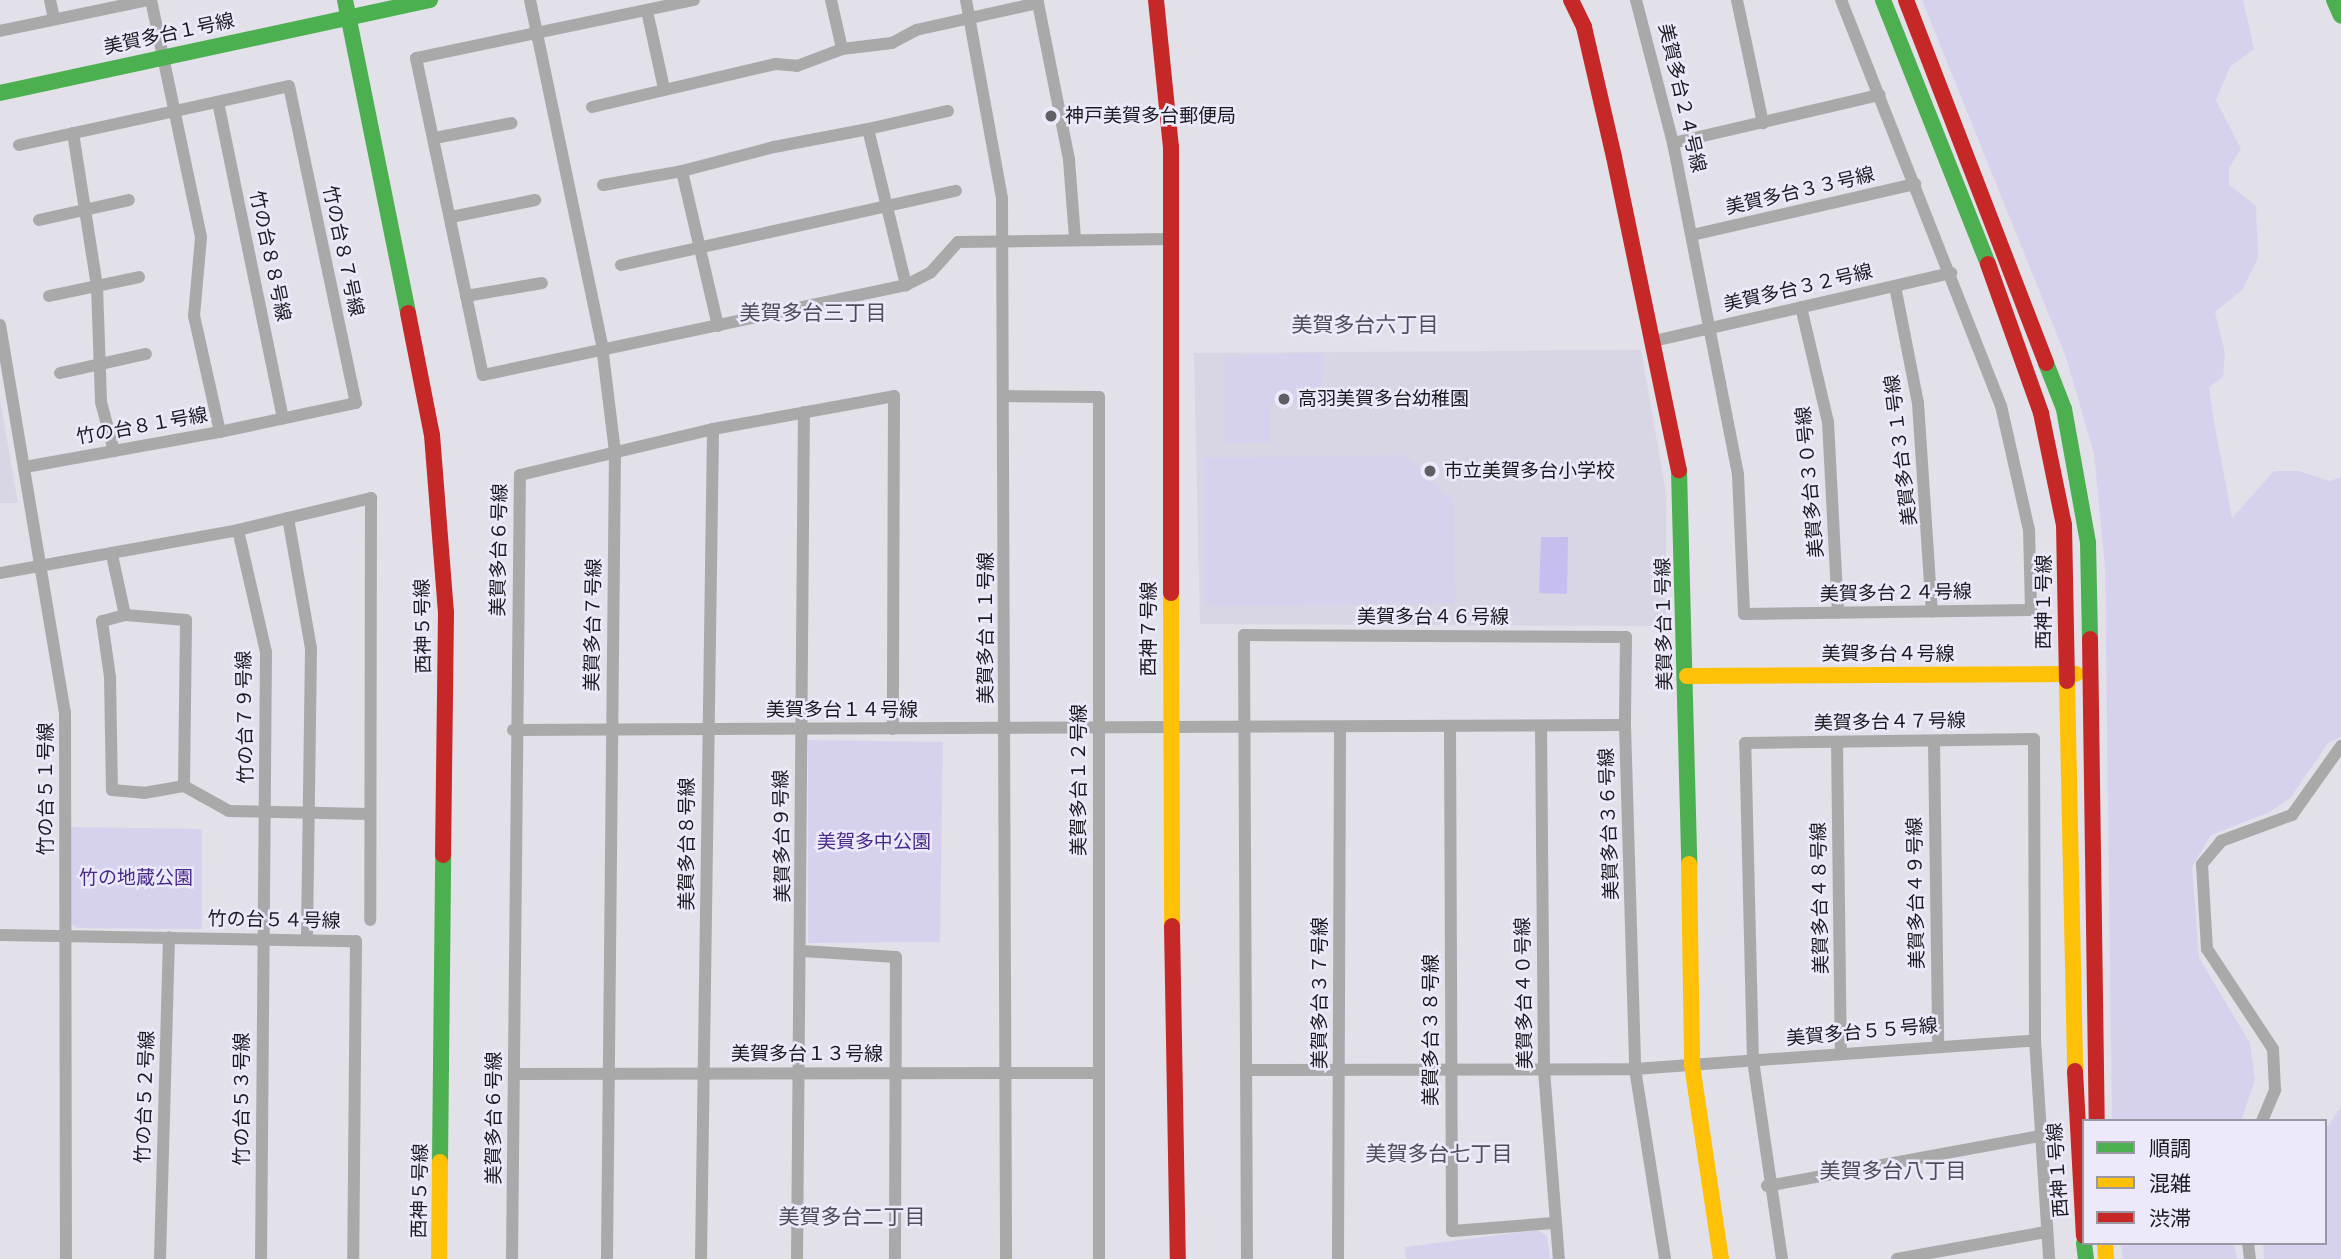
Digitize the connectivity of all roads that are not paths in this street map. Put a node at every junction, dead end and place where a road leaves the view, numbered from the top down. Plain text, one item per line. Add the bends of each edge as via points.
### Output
1 (50, 0) edge
2 (150, 0) edge
3 (430, 0) edge
4 (530, 0) edge
5 (694, 0) edge
6 (831, 0) edge
7 (966, 0) edge
8 (1156, 0) edge
9 (1571, 0) edge
10 (1636, 0) edge
11 (1737, 0) edge
12 (1841, 0) edge
13 (1883, 0) edge
14 (1906, 0) edge
15 (2334, 0) edge
16 (347, 8) edge
17 (647, 11) junction
18 (970, 16) junction
19 (2341, 16) edge
20 (54, 19) junction
21 (0, 31) edge
22 (537, 34) junction
23 (842, 49) junction
24 (162, 57) junction
25 (664, 88) junction
26 (0, 93) edge
27 (1880, 95) junction
28 (218, 102) junction
29 (592, 107) dead end
30 (174, 111) junction
31 (948, 111) dead end
32 (512, 123) dead end
33 (1763, 123) junction
34 (867, 129) junction
35 (73, 133) junction
36 (435, 138) junction
37 (1673, 143) junction
38 (19, 145) dead end
39 (682, 171) junction
40 (1915, 184) junction
41 (603, 185) dead end
42 (956, 191) dead end
43 (129, 200) dead end
44 (535, 200) dead end
45 (886, 206) junction
46 (85, 210) junction
47 (451, 217) junction
48 (39, 220) dead end
49 (1692, 235) junction
50 (1003, 238) junction
51 (1075, 238) junction
52 (1171, 239) junction
53 (700, 246) junction
54 (621, 265) dead end
55 (1951, 273) junction
56 (138, 277) dead end
57 (542, 283) dead end
58 (906, 285) junction
59 (97, 286) junction
60 (1895, 286) junction
61 (49, 296) dead end
62 (466, 296) junction
63 (1801, 307) junction
64 (0, 325) edge
65 (718, 326) junction
66 (1712, 328) junction
67 (1654, 341) junction
68 (602, 346) junction
69 (146, 354) dead end
70 (101, 363) junction
71 (60, 373) dead end
72 (1004, 396) junction
73 (804, 412) junction
74 (284, 418) junction
75 (713, 429) junction
76 (220, 432) junction
77 (114, 451) junction
78 (615, 452) junction
79 (25, 467) junction
80 (288, 518) junction
81 (238, 530) junction
82 (112, 555) junction
83 (43, 569) junction
84 (0, 573) edge
85 (1932, 612) junction
86 (1838, 613) junction
87 (125, 615) junction
88 (2065, 674) junction
89 (2090, 675) junction
90 (1686, 676) junction
91 (1625, 725) junction
92 (1450, 726) junction
93 (1541, 726) junction
94 (1340, 727) junction
95 (1170, 728) junction
96 (1243, 728) junction
97 (893, 729) junction
98 (1005, 729) junction
99 (1098, 729) junction
100 (513, 730) junction
101 (611, 730) junction
102 (707, 730) junction
103 (800, 730) junction
104 (1934, 740) junction
105 (1837, 742) junction
106 (2341, 746) edge
107 (184, 786) junction
108 (265, 813) junction
109 (308, 814) junction
110 (369, 814) junction
111 (370, 920) dead end
112 (65, 934) junction
113 (0, 935) edge
114 (169, 937) junction
115 (262, 939) junction
116 (307, 940) junction
117 (803, 951) junction
118 (2035, 1040) junction
119 (1938, 1044) junction
120 (1841, 1053) junction
121 (1752, 1061) junction
122 (1692, 1065) junction
123 (1635, 1069) junction
124 (1004, 1070) junction
125 (1246, 1070) junction
126 (1339, 1070) junction
127 (1450, 1070) junction
128 (1544, 1070) junction
129 (609, 1073) junction
130 (704, 1073) junction
131 (801, 1073) junction
132 (897, 1073) junction
133 (1098, 1073) junction
134 (515, 1074) junction
135 (2097, 1119) edge
136 (2263, 1119) edge
137 (2039, 1136) junction
138 (2082, 1177) edge
139 (1767, 1186) junction
140 (1553, 1223) junction
141 (2046, 1232) junction
142 (66, 1259) edge
143 (160, 1259) edge
144 (261, 1259) edge
145 (354, 1259) edge
146 (439, 1259) edge
147 (512, 1259) edge
148 (607, 1259) edge
149 (701, 1259) edge
150 (797, 1259) edge
151 (895, 1259) edge
152 (1006, 1259) edge
153 (1099, 1259) edge
154 (1178, 1259) edge
155 (1247, 1259) edge
156 (1338, 1259) edge
157 (1559, 1259) edge
158 (1665, 1259) edge
159 (1721, 1259) edge
160 (1782, 1259) edge
161 (1897, 1259) edge
162 (2049, 1259) edge

1 - 20 street
2 - 20 street
2 - 24 street, 竹の台８１号線
3 - 16 street, 美賀多台１号線
4 - 22 street, 美賀多台７号線
5 - 17 street
6 - 23 street
7 - 18 street, 美賀多台１１号線
8 - 52 street, 西神７号線 via 1171,147
9 - 67 street, 美賀多台１号線 via 1584,27
10 - 37 street, 美賀多台２４号線
11 - 33 street
12 - 27 street, 美賀多台２４号線
13 - 88 street, 西神１号線 via 1974,222 2041,413 2064,525
14 - 89 street via 2064,409 2088,543
15 - 19 street
16 - 24 street, 美賀多台１号線
16 - 146 street, 西神５号線 via 432,435 444,585
17 - 22 street
17 - 25 street
18 - 23 street via 916,30 892,43
18 - 50 street, 美賀多台１１号線 via 991,117
18 - 51 street via 1038,3 1069,160
20 - 21 street
22 - 36 street via 416,58
22 - 68 street, 美賀多台７号線
23 - 25 street via 797,66 776,64 711,82
24 - 26 street, 美賀多台１号線
24 - 30 street, 竹の台８１号線
25 - 29 street
27 - 33 street
27 - 40 street, 美賀多台２４号線
28 - 30 street, 竹の台８７号線
28 - 74 street, 竹の台８８号線
28 - 74 street, 竹の台８７号線 via 289,86 354,390 356,403
30 - 35 street, 竹の台８７号線
30 - 76 street, 竹の台８１号線 via 201,237 194,316
31 - 34 street
32 - 36 street
33 - 37 street
34 - 39 street
34 - 45 street
35 - 38 street, 竹の台８７号線
35 - 46 street
36 - 47 street
37 - 49 street, 美賀多台２４号線
39 - 41 street
39 - 53 street
40 - 49 street, 美賀多台３３号線
40 - 55 street, 美賀多台２４号線
42 - 45 street
43 - 46 street
44 - 47 street
45 - 53 street
45 - 58 street
46 - 48 street
46 - 59 street
47 - 62 street
49 - 66 street, 美賀多台２４号線
50 - 51 street
50 - 58 street via 958,242 931,272
50 - 72 street, 美賀多台１１号線
51 - 52 street
52 - 95 street, 西神７号線
53 - 54 street
53 - 65 street
55 - 60 street, 美賀多台３２号線
55 - 85 street, 美賀多台２４号線 via 2001,406 2029,530 2031,610
56 - 59 street
57 - 62 street
58 - 65 street
59 - 61 street
59 - 70 street
60 - 63 street, 美賀多台３２号線
60 - 85 street, 美賀多台３１号線 via 1918,403
62 - 68 street via 483,375
63 - 66 street, 美賀多台３２号線
63 - 86 street, 美賀多台３０号線 via 1828,422
64 - 79 street, 竹の台５１号線
65 - 68 street
66 - 67 street, 美賀多台３２号線
66 - 86 street, 美賀多台２４号線 via 1738,475 1744,614
67 - 90 street, 美賀多台１号線 via 1682,485
68 - 78 street, 美賀多台７号線
69 - 70 street
70 - 71 street
70 - 77 street via 101,402
72 - 98 street, 美賀多台１１号線
72 - 99 street, 美賀多台１２号線 via 1099,397
73 - 75 street, 美賀多台６号線
73 - 97 street, 美賀多台６号線 via 894,396
73 - 103 street, 美賀多台９号線
74 - 76 street, 竹の台８７号線
75 - 78 street, 美賀多台６号線
75 - 102 street, 美賀多台８号線
76 - 77 street, 竹の台８１号線
77 - 79 street, 竹の台８１号線
78 - 100 street, 美賀多台６号線 via 520,475
78 - 101 street, 美賀多台７号線
79 - 83 street, 竹の台５１号線
80 - 81 street
80 - 109 street via 311,649
80 - 110 street via 371,498
81 - 82 street
81 - 108 street, 竹の台７９号線 via 266,652
82 - 83 street
82 - 87 street
83 - 84 street
83 - 112 street, 竹の台５１号線 via 65,713
85 - 86 street, 美賀多台２４号線
87 - 107 street via 186,620
87 - 107 street via 102,621 110,677 112,790 144,793
88 - 89 street, 美賀多台４号線
88 - 90 street, 美賀多台４号線
88 - 138 street, 西神１号線
89 - 135 street
90 - 122 street, 美賀多台１号線
91 - 93 street, 美賀多台３６号線
91 - 96 street, 美賀多台４６号線 via 1626,637 1244,635
91 - 123 street, 美賀多台３６号線
92 - 93 street, 美賀多台３６号線
92 - 94 street, 美賀多台３６号線
92 - 127 street, 美賀多台３８号線
93 - 128 street, 美賀多台４０号線
94 - 96 street, 美賀多台３６号線
94 - 126 street, 美賀多台３７号線
95 - 96 street, 美賀多台３６号線
95 - 99 street, 美賀多台１４号線
95 - 154 street, 西神７号線
96 - 125 street
97 - 98 street, 美賀多台１４号線
97 - 103 street, 美賀多台１４号線
98 - 99 street, 美賀多台１４号線
98 - 124 street, 美賀多台１１号線
99 - 133 street, 美賀多台１２号線
100 - 101 street, 美賀多台１４号線
100 - 134 street, 美賀多台６号線
101 - 102 street, 美賀多台１４号線
101 - 129 street, 美賀多台７号線
102 - 103 street, 美賀多台１４号線
102 - 130 street, 美賀多台８号線
103 - 117 street, 美賀多台９号線
104 - 105 street, 美賀多台４７号線
104 - 118 street, 美賀多台４７号線 via 2034,739
104 - 119 street, 美賀多台４９号線
105 - 120 street, 美賀多台４８号線
105 - 121 street, 美賀多台４７号線 via 1745,743
106 - 136 street via 2292,815 2221,841 2202,864 2207,949 2273,1049 2275,1090
107 - 108 street via 229,811
108 - 109 street
108 - 115 street, 竹の台７９号線
109 - 110 street
109 - 116 street
110 - 111 street
112 - 113 street, 竹の台５４号線
112 - 114 street, 竹の台５４号線
112 - 142 street, 竹の台５１号線
114 - 115 street, 竹の台５４号線
114 - 143 street, 竹の台５２号線
115 - 116 street, 竹の台５４号線
115 - 144 street, 竹の台５３号線
116 - 145 street, 竹の台５４号線 via 356,941
117 - 131 street, 美賀多台９号線
117 - 132 street via 896,957
118 - 119 street, 美賀多台５５号線
118 - 137 street, 美賀多台４７号線
119 - 120 street, 美賀多台５５号線
120 - 121 street, 美賀多台５５号線
121 - 122 street, 美賀多台５５号線
121 - 139 street, 美賀多台４７号線
122 - 123 street, 美賀多台５５号線
122 - 159 street, 美賀多台１号線
123 - 128 street, 美賀多台５５号線
123 - 158 street, 美賀多台３６号線
124 - 132 street, 美賀多台１３号線
124 - 133 street, 美賀多台１３号線
124 - 152 street, 美賀多台１１号線
125 - 126 street, 美賀多台５５号線
125 - 155 street
126 - 127 street, 美賀多台５５号線
126 - 156 street, 美賀多台３７号線
127 - 128 street, 美賀多台５５号線
127 - 140 street, 美賀多台３８号線 via 1452,1231
128 - 140 street, 美賀多台４０号線
129 - 130 street, 美賀多台１３号線
129 - 134 street, 美賀多台１３号線
129 - 148 street, 美賀多台７号線
130 - 131 street, 美賀多台１３号線
130 - 149 street, 美賀多台８号線
131 - 132 street, 美賀多台１３号線
131 - 150 street, 美賀多台９号線
132 - 151 street
133 - 153 street, 美賀多台１２号線
134 - 147 street, 美賀多台６号線
137 - 139 street
137 - 141 street, 美賀多台４７号線
139 - 160 street, 美賀多台４７号線
140 - 157 street, 美賀多台４０号線
141 - 161 street
141 - 162 street, 美賀多台４７号線

